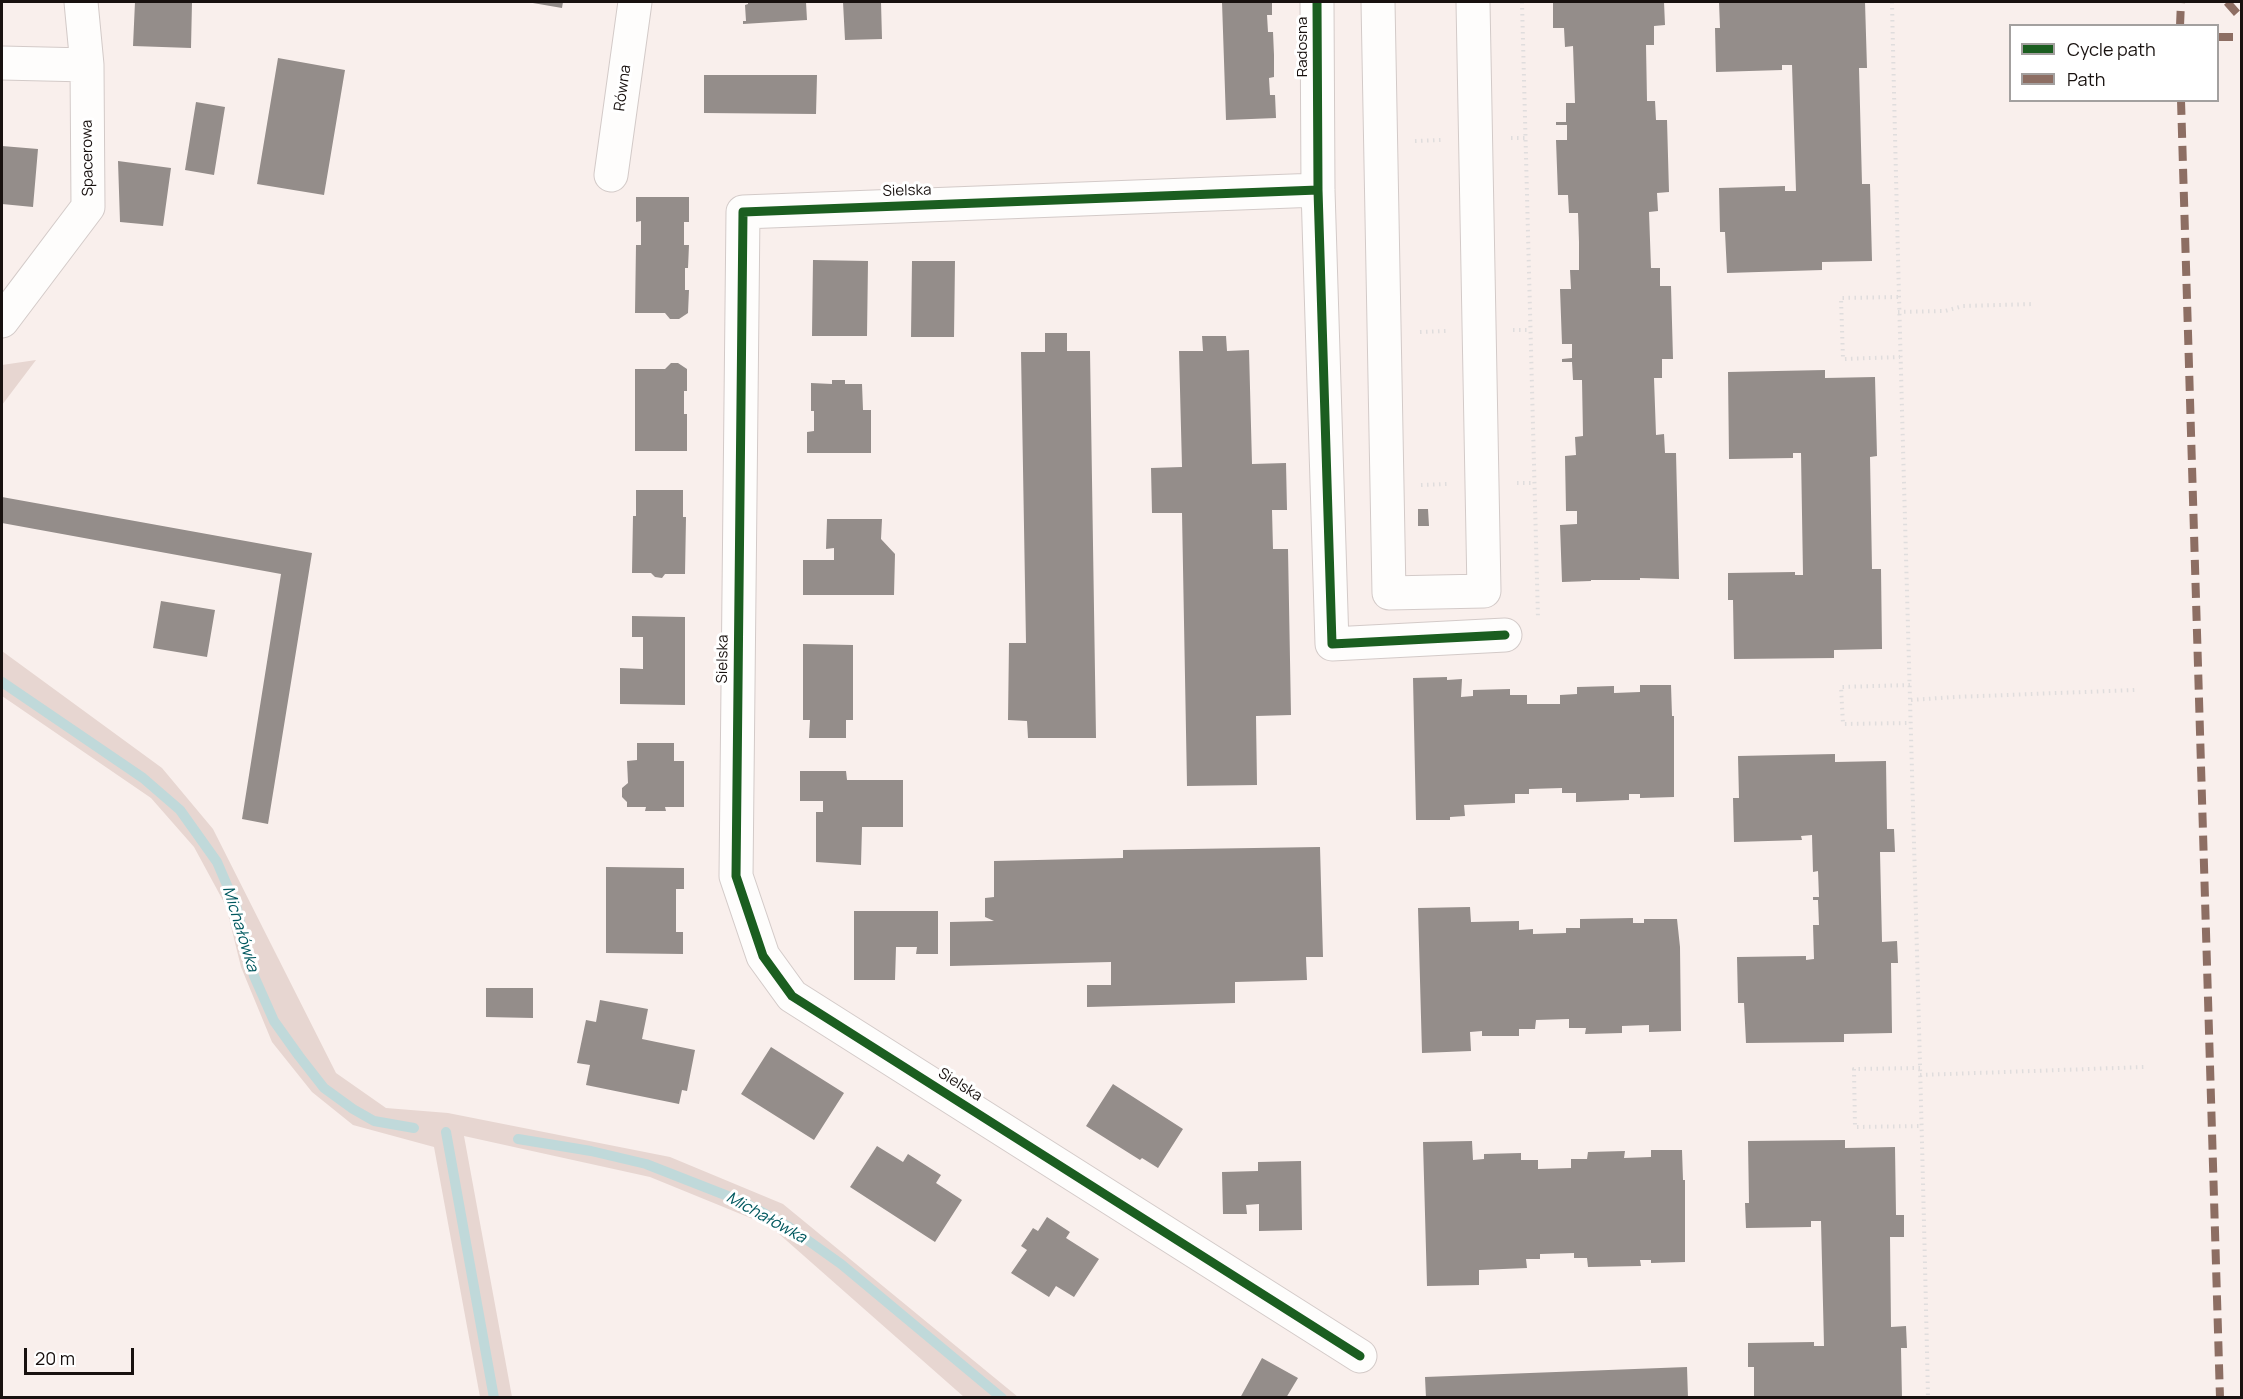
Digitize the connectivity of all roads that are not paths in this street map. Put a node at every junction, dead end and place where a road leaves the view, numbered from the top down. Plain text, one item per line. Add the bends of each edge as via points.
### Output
1 (81, 2) edge
2 (635, 2) edge
3 (1317, 2) edge
4 (1378, 2) edge
5 (1473, 2) edge
6 (2, 63) edge
7 (87, 65) junction
8 (611, 176) dead end
9 (1318, 190) junction
10 (2, 321) edge
11 (1505, 634) dead end
12 (1360, 1356) dead end

1 - 7 street, Spacerowa
2 - 8 street, Równa
3 - 9 street, Radosna
4 - 5 street via 1389,593 1484,591
6 - 7 street
7 - 10 street, Spacerowa via 88,207
9 - 11 street, Radosna via 1332,644
9 - 12 street, Sielska via 743,212 736,876 763,956 792,996

